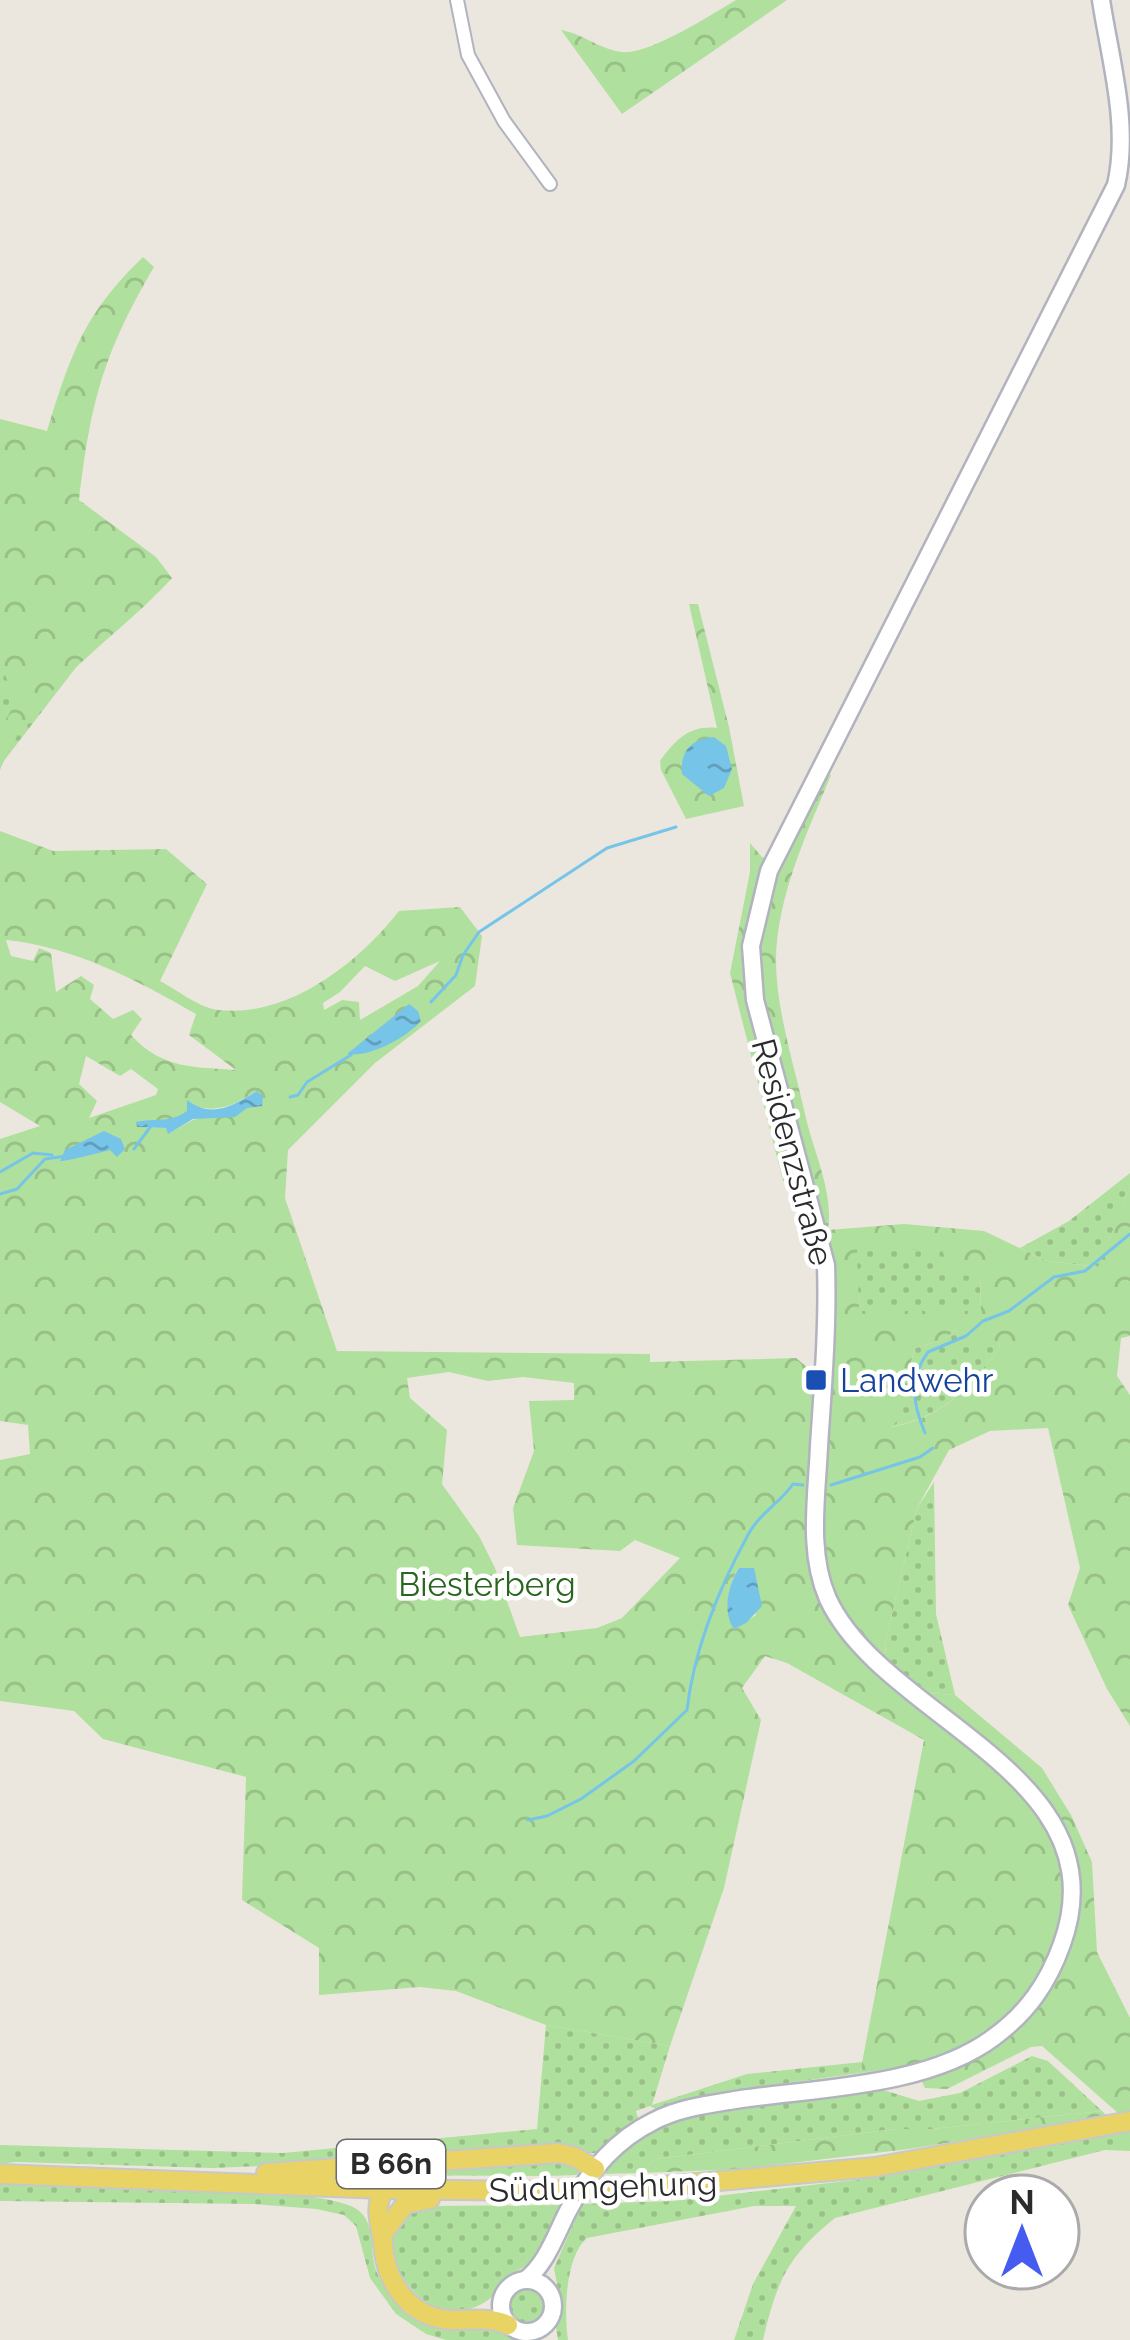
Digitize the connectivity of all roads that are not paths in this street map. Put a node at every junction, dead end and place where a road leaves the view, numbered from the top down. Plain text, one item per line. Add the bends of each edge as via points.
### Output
1 (457, 0) edge
2 (1101, 0) edge
3 (550, 184) dead end
4 (1130, 2122) edge
5 (595, 2169) junction
6 (0, 2174) edge
7 (184, 2180) junction
8 (317, 2186) junction
9 (384, 2189) junction
10 (482, 2191) junction
11 (380, 2229) junction
12 (552, 2244) junction
13 (525, 2280) junction
14 (547, 2290) junction
15 (501, 2300) junction
16 (473, 2319) junction
17 (550, 2319) junction
18 (508, 2324) junction
19 (533, 2336) edge
20 (550, 2340) edge

1 - 3 street via 468,55
2 - 5 main road, Residenzstraße via 1119,117 1116,184 769,871 751,959 760,1027 826,1265 814,1528 827,1597 875,1660 1035,1797 1062,1846 1070,1924 1036,1998 965,2056 893,2077 684,2109 650,2122
4 - 10 main road, Südumgehung / B 66n, bridge via 875,2167 628,2189
5 - 7 main road, B 66n via 558,2153
5 - 12 main road, Residenzstraße
6 - 7 main road, Südumgehung / B 66n
7 - 8 main road, Südumgehung / B 66n
8 - 9 main road, Südumgehung / B 66n
8 - 11 main road, B 66n via 360,2202
9 - 10 main road, Südumgehung / B 66n
9 - 11 main road, B 66n
10 - 11 main road, B 66n via 405,2204
11 - 16 main road, B 66n via 386,2270 401,2296 445,2320
12 - 13 main road, Residenzstraße
12 - 14 main road, Residenzstraße
13 - 14 main road
13 - 15 main road
14 - 17 main road
15 - 16 main road
15 - 18 main road
16 - 18 main road, B 66n
17 - 19 main road
17 - 20 main road
18 - 19 main road

